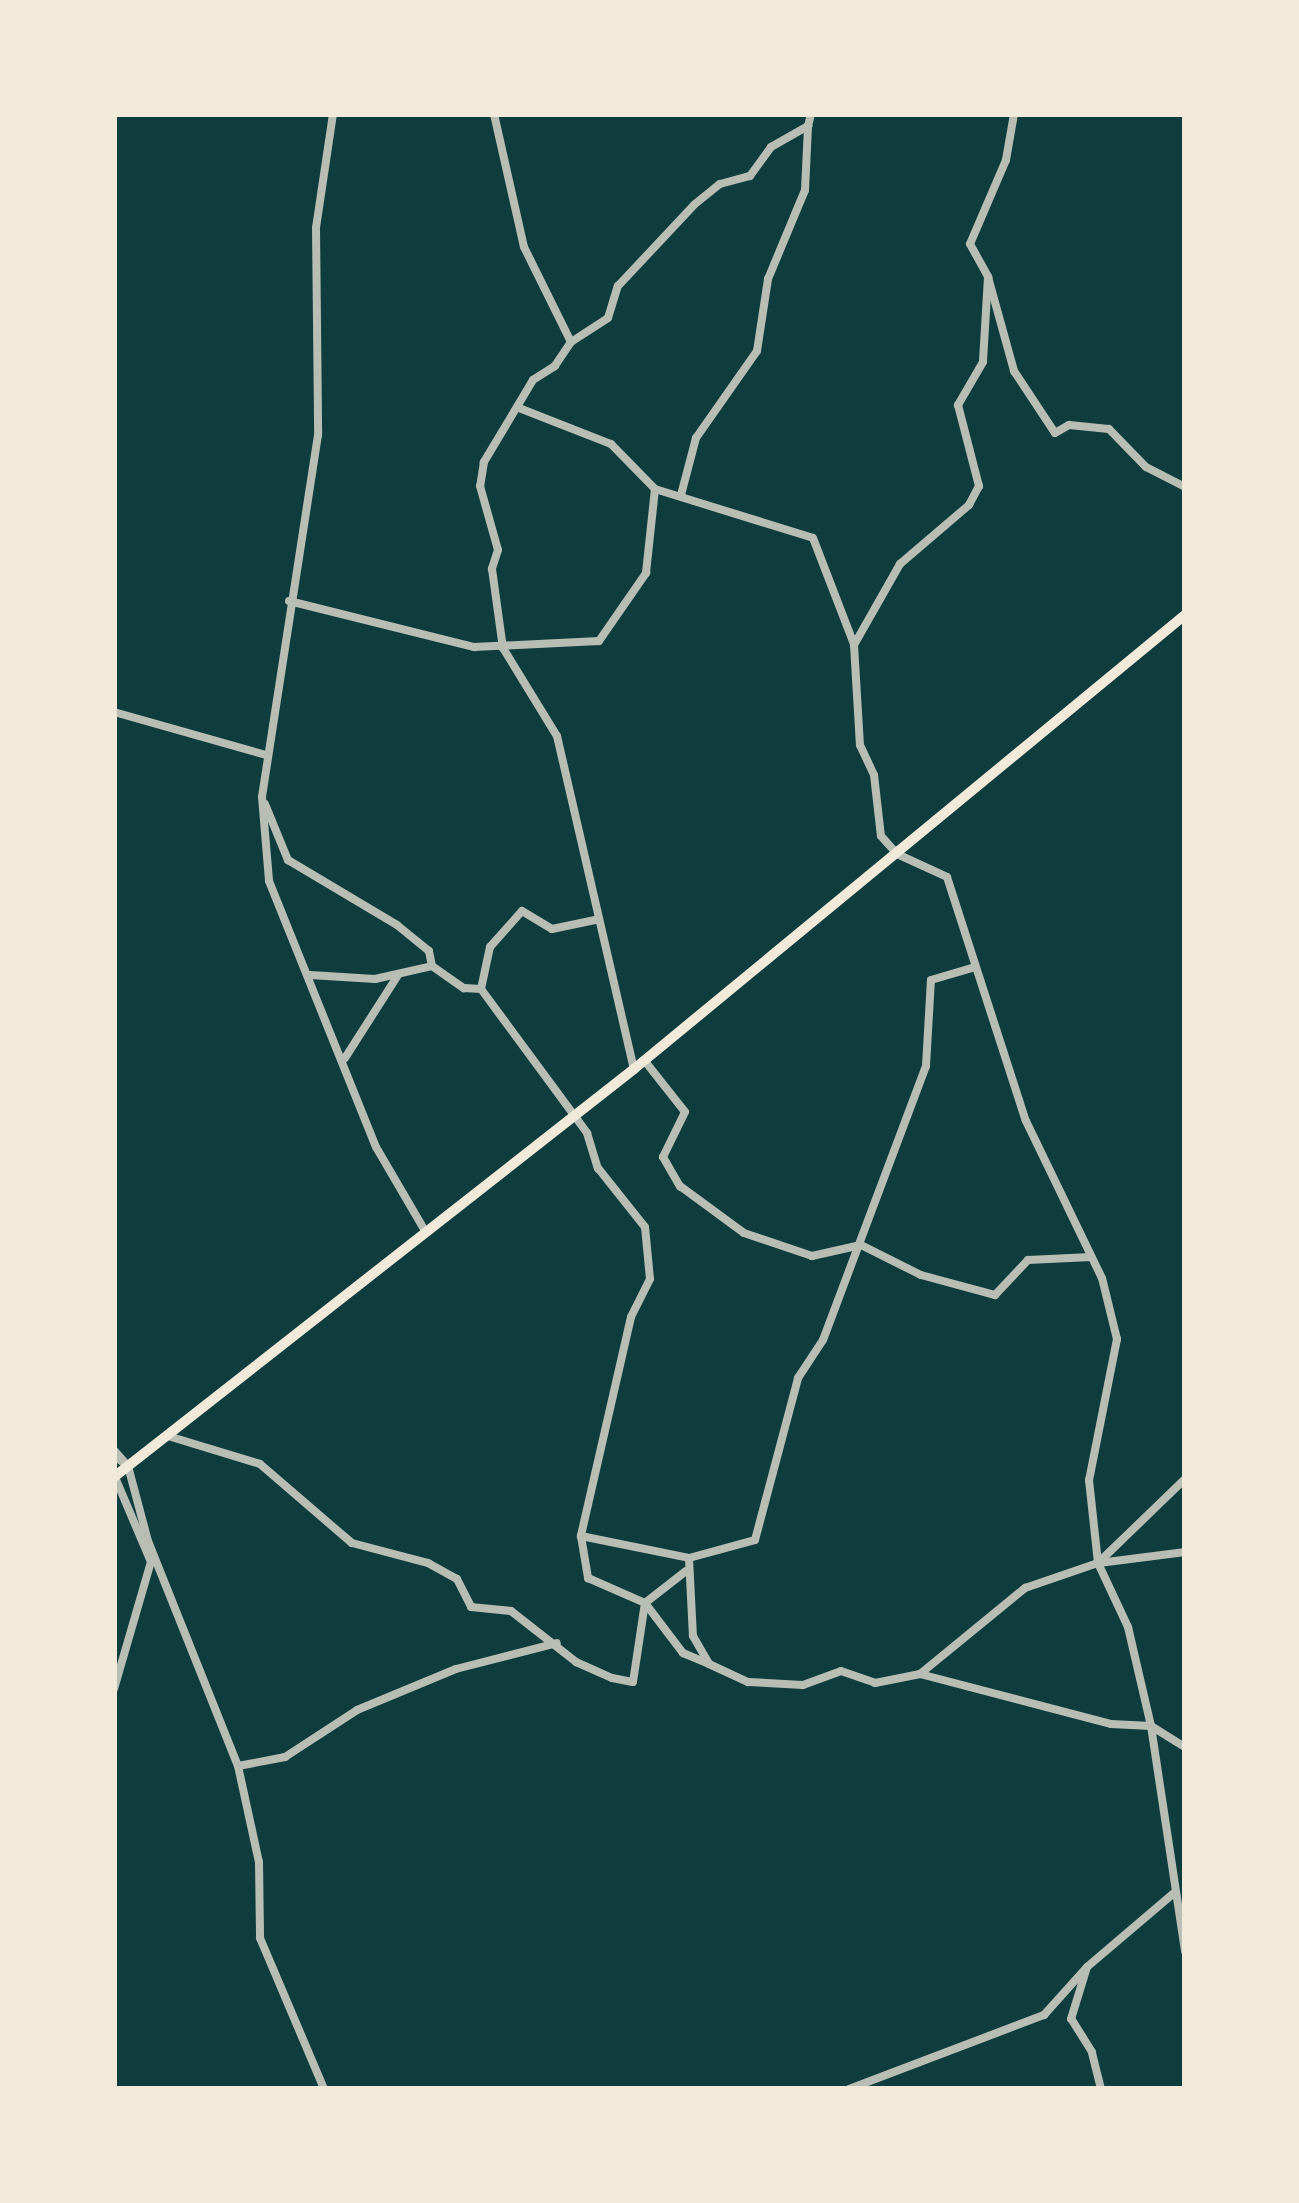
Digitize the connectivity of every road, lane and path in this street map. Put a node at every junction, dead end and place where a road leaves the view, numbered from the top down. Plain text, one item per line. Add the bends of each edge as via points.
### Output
1 (332, 114) edge
2 (494, 114) edge
3 (811, 114) edge
4 (1014, 114) edge
5 (808, 126) junction
6 (988, 277) junction
7 (571, 342) junction
8 (519, 408) junction
9 (1185, 487) edge
10 (655, 489) junction
11 (681, 495) junction
12 (289, 601) junction
13 (1185, 615) edge
14 (854, 644) junction
15 (502, 648) junction
16 (114, 712) edge
17 (266, 755) junction
18 (262, 797) junction
19 (897, 854) junction
20 (596, 920) junction
21 (432, 966) junction
22 (972, 968) junction
23 (399, 974) junction
24 (310, 975) junction
25 (481, 989) junction
26 (344, 1059) junction
27 (639, 1065) junction
28 (573, 1117) junction
29 (425, 1231) junction
30 (853, 1247) junction
31 (1091, 1257) junction
32 (166, 1436) junction
33 (114, 1453) edge
34 (128, 1466) junction
35 (114, 1477) edge
36 (1185, 1479) edge
37 (581, 1536) junction
38 (1185, 1552) edge
39 (689, 1558) junction
40 (1098, 1563) junction
41 (686, 1571) junction
42 (645, 1604) junction
43 (557, 1643) junction
44 (709, 1664) junction
45 (920, 1674) junction
46 (114, 1689) edge
47 (1151, 1726) junction
48 (1185, 1747) edge
49 (238, 1766) junction
50 (1174, 1893) junction
51 (1185, 1951) edge
52 (1087, 1967) junction
53 (324, 2089) edge
54 (849, 2089) edge
55 (1101, 2089) edge

1 - 12 street via 316,229 318,435
2 - 7 street via 524,248
3 - 5 street
4 - 6 street via 1006,160 970,244
5 - 7 street via 771,147 750,176 720,184 695,204 618,286 608,318
5 - 11 street via 805,190 768,279 757,351 696,438
6 - 9 street via 1014,371 1055,433 1070,424 1109,429 1146,466
6 - 14 street via 983,362 958,405 979,486 969,506 900,564
7 - 8 street via 533,380
8 - 10 street via 611,444
8 - 15 street via 484,462 480,486 498,550 492,569
10 - 11 street
10 - 15 street via 646,573 599,640
11 - 14 street via 813,538
12 - 15 street
12 - 17 street
13 - 19 main road
14 - 19 street via 860,745 874,775 881,836
15 - 20 street via 557,736
16 - 17 street
17 - 18 street
18 - 21 street via 288,860 397,925 429,951
18 - 24 street via 269,881
19 - 22 street via 947,877
19 - 27 main road
20 - 25 street via 552,929 522,911 490,947
20 - 27 street
21 - 23 street
21 - 25 street via 464,988
22 - 30 street via 931,980 926,1066
22 - 31 street via 1026,1121
23 - 24 street
23 - 26 street
24 - 26 street
25 - 28 street
26 - 29 street via 376,1147
27 - 28 main road
27 - 30 street via 685,1112 663,1156 680,1186 743,1233 812,1256
28 - 29 main road
28 - 37 street via 598,1168 645,1227 653,1253
29 - 32 main road
30 - 31 street via 995,1294 1028,1260
30 - 39 street via 823,1340 798,1378 755,1540
31 - 40 street via 1117,1339 1088,1480
32 - 34 main road
32 - 43 street via 260,1464 352,1543 428,1563 457,1579 471,1607 512,1611
33 - 34 street
34 - 35 main road
34 - 49 street via 148,1541
35 - 46 street via 151,1562
36 - 40 street
37 - 39 street
37 - 42 street via 588,1578
38 - 40 street
39 - 41 street
40 - 45 street via 1025,1588
40 - 47 street via 1127,1627
41 - 42 street
41 - 44 street via 693,1636
42 - 43 street via 633,1682 576,1663
42 - 44 street via 683,1653
43 - 49 street via 456,1669 357,1710 285,1756
44 - 45 street via 748,1682 803,1684 841,1671 875,1683
45 - 47 street via 1111,1724
47 - 48 street
47 - 50 street
49 - 53 street via 260,1862 260,1938
50 - 51 street
50 - 52 street
52 - 54 street via 1044,2014
52 - 55 street via 1071,2019 1092,2052

